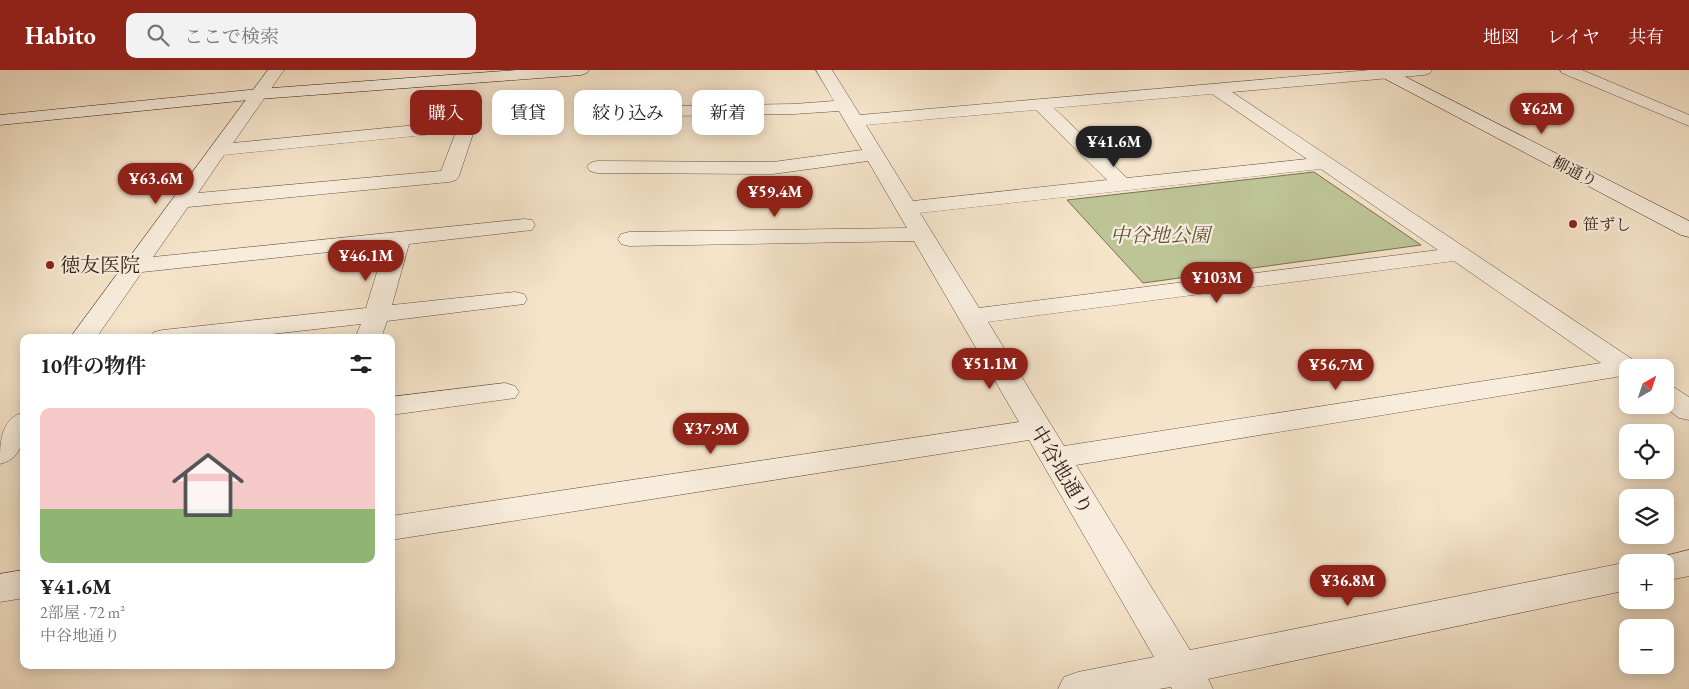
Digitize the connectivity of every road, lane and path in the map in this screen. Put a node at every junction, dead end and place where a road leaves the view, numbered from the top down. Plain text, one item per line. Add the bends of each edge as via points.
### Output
1 (276, 70) edge
2 (581, 70) edge
3 (824, 70) edge
4 (1424, 70) edge
5 (1568, 70) edge
6 (1384, 72) edge
7 (1216, 89) junction
8 (259, 94) junction
9 (1040, 104) junction
10 (682, 111) edge
11 (849, 113) junction
12 (0, 120) edge
13 (1689, 121) edge
14 (218, 150) junction
15 (874, 154) junction
16 (1325, 163) junction
17 (597, 167) dead end
18 (1123, 185) junction
19 (181, 201) junction
20 (906, 208) junction
21 (524, 225) dead end
22 (1689, 230) edge
23 (921, 234) junction
24 (399, 238) junction
25 (629, 239) dead end
26 (1458, 254) junction
27 (134, 266) junction
28 (515, 299) dead end
29 (377, 314) junction
30 (971, 316) junction
31 (86, 334) edge
32 (199, 334) edge
33 (370, 334) edge
34 (1619, 363) edge
35 (1619, 369) edge
36 (505, 392) dead end
37 (1674, 400) edge
38 (395, 406) edge
39 (1689, 411) edge
40 (20, 427) edge
41 (1038, 429) junction
42 (20, 452) edge
43 (0, 455) edge
44 (1055, 458) junction
45 (395, 527) edge
46 (1689, 563) edge
47 (1674, 566) edge
48 (1619, 578) edge
49 (20, 585) edge
50 (0, 588) edge
51 (1186, 678) edge
52 (1078, 689) edge

1 - 8 street
2 - 8 street
3 - 11 street, 中谷地通り
4 - 6 street
5 - 13 street
6 - 7 street
6 - 22 street, 柳通り
7 - 9 street
7 - 16 street
8 - 12 street
8 - 14 street
9 - 11 street
9 - 18 street
10 - 11 street via 794,109
11 - 15 street, 中谷地通り
14 - 19 street
14 - 19 street via 467,125 448,176
15 - 17 street via 772,168
15 - 20 street, 中谷地通り
16 - 18 street
16 - 26 street
18 - 20 street
19 - 27 street
20 - 23 street, 中谷地通り
21 - 24 street
23 - 25 street
23 - 30 street, 中谷地通り
24 - 27 street
24 - 29 street
26 - 30 street
26 - 34 street
27 - 31 street
28 - 29 street
29 - 32 street
29 - 33 street
30 - 41 street, 中谷地通り
35 - 44 street
36 - 38 street
37 - 39 street
40 - 43 street
41 - 44 street, 中谷地通り
41 - 45 street
42 - 43 street
44 - 51 street, 中谷地通り
46 - 47 street
48 - 51 street
49 - 50 street
51 - 52 street

